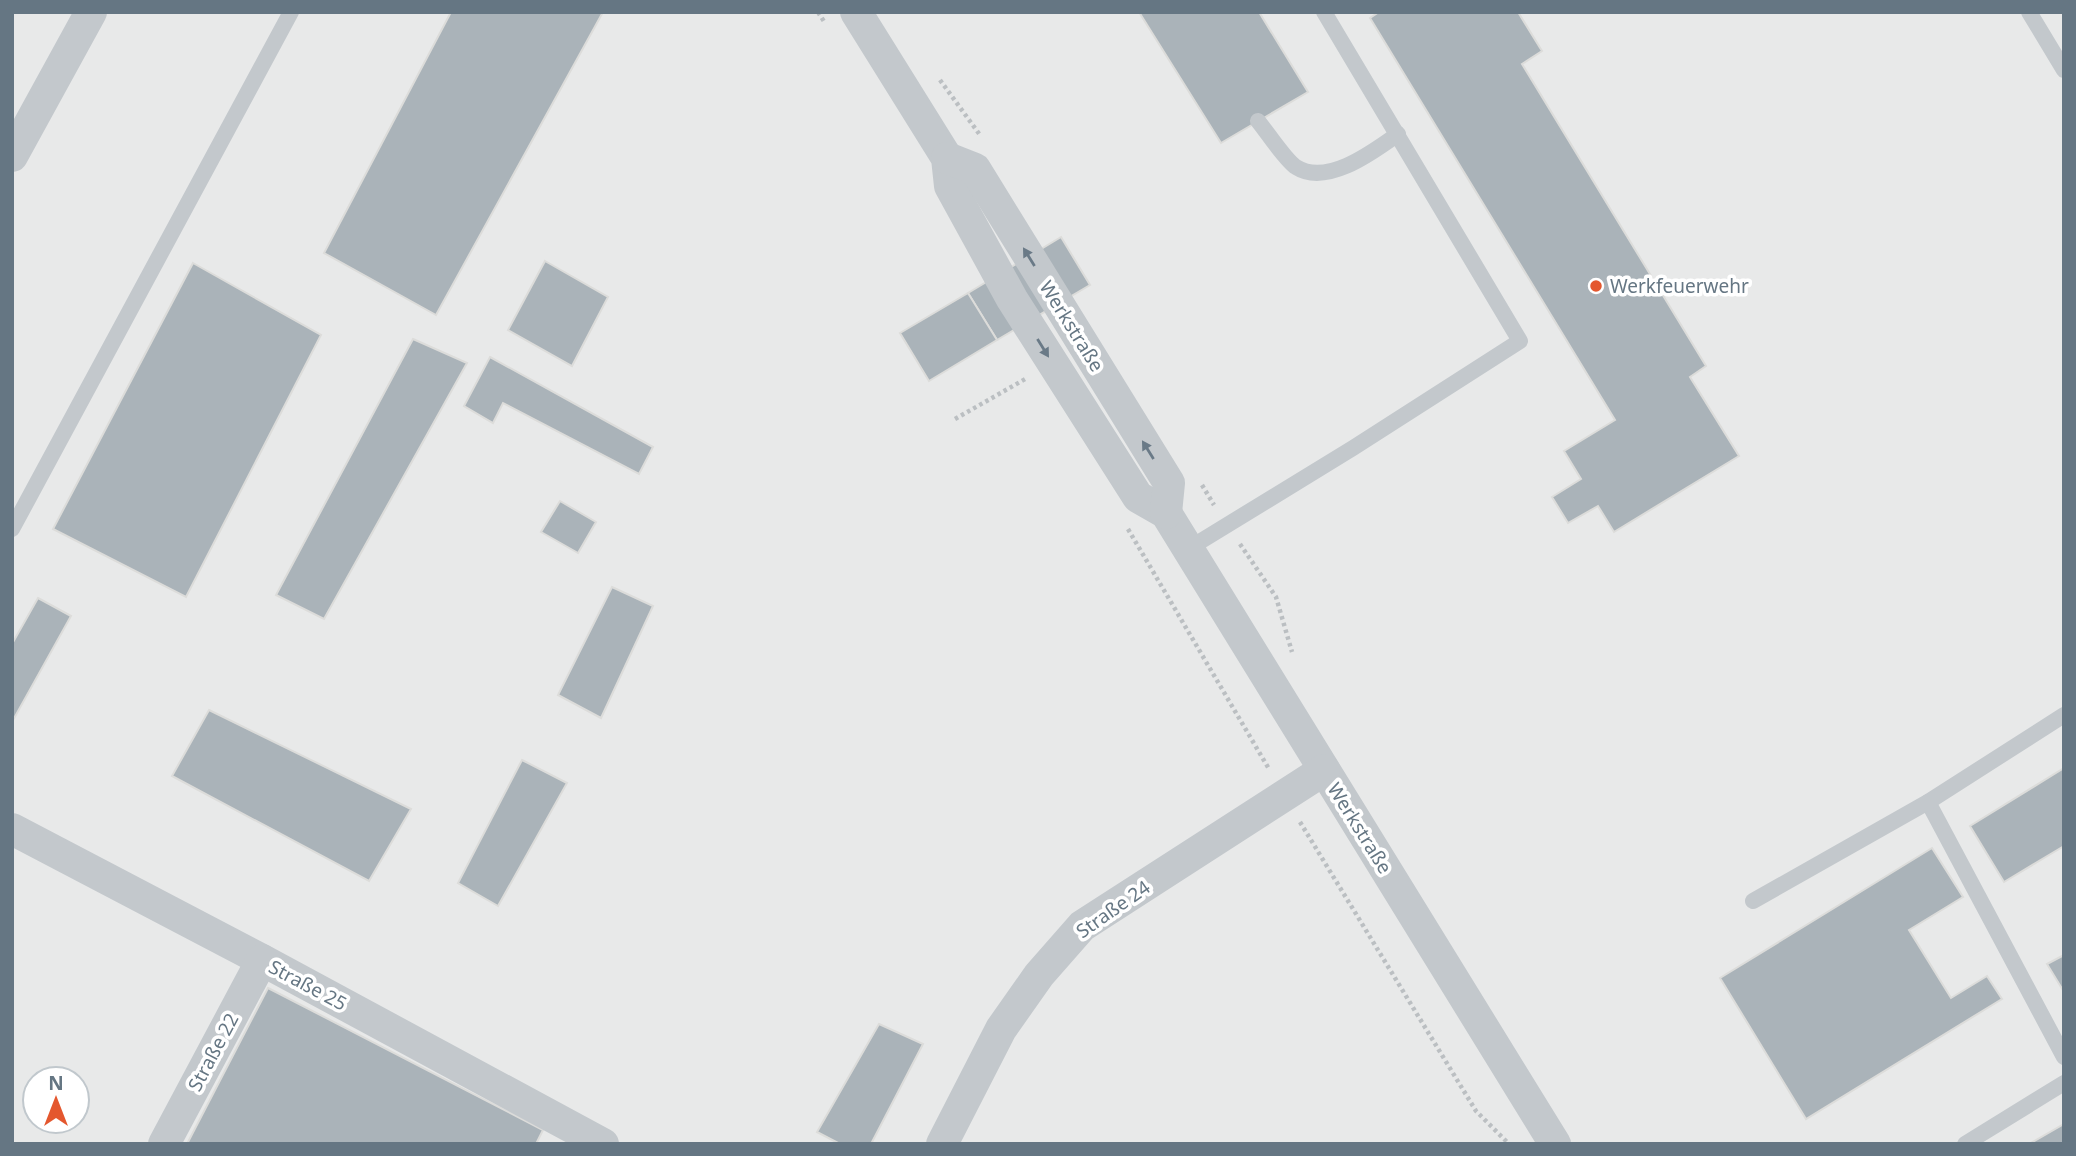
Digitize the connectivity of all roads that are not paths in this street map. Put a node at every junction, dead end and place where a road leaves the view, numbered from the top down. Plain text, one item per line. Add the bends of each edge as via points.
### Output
1 (91, 12) edge
2 (291, 12) edge
3 (856, 12) edge
4 (1324, 12) edge
5 (2029, 12) edge
6 (2064, 70) edge
7 (1258, 121) dead end
8 (1398, 134) junction
9 (12, 156) edge
10 (12, 529) edge
11 (1188, 549) junction
12 (2064, 715) edge
13 (1325, 771) junction
14 (1928, 802) junction
15 (12, 829) edge
16 (1752, 901) dead end
17 (262, 960) junction
18 (2064, 1057) edge
19 (2064, 1083) edge
20 (164, 1144) edge
21 (603, 1144) edge
22 (942, 1144) edge
23 (1555, 1144) edge
24 (1965, 1144) edge

1 - 9 street
2 - 10 lane
3 - 11 street, Werkstraße via 947,158 950,186 1012,299 1138,498 1166,513
4 - 8 lane
5 - 6 lane
7 - 8 lane via 1295,167 1311,173 1338,169 1368,156
8 - 11 lane via 1520,341
11 - 13 street, Werkstraße
12 - 14 lane
13 - 22 street, Straße 24 via 1082,926 1039,975 1001,1030
13 - 23 street, Werkstraße
14 - 16 lane
14 - 18 lane
15 - 17 street, Straße 25
17 - 20 street, Straße 22
17 - 21 street, Straße 25
19 - 24 lane

